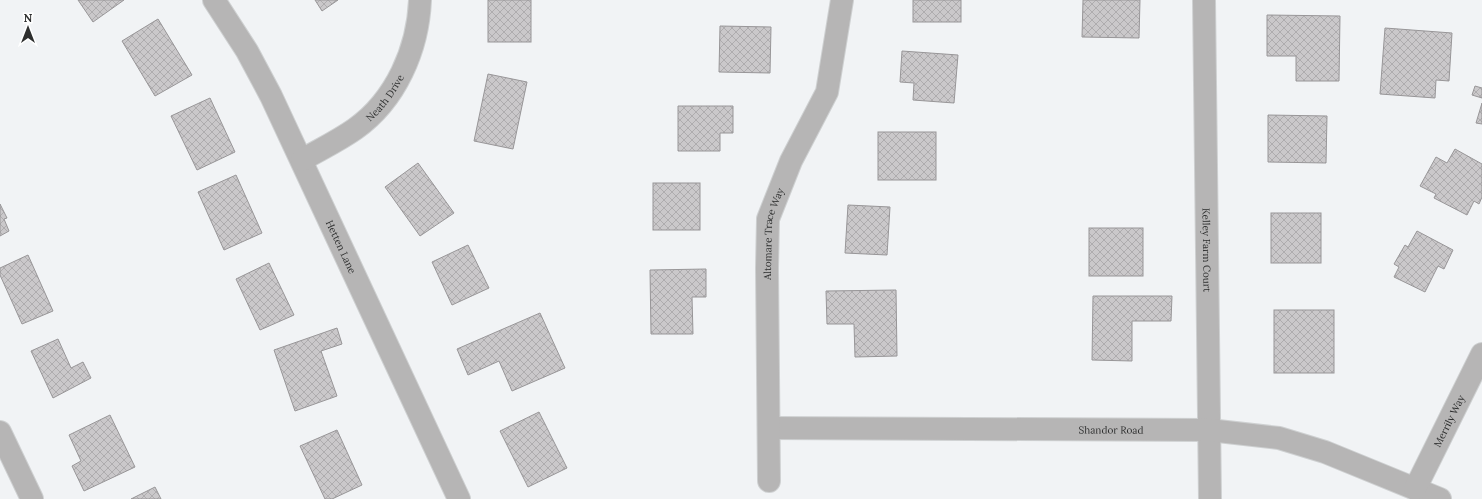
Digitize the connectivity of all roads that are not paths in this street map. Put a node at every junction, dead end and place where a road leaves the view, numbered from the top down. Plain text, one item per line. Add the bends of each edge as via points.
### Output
1 (214, 0) edge
2 (420, 0) edge
3 (842, 0) edge
4 (1204, 0) edge
5 (302, 160) junction
6 (1482, 354) edge
7 (769, 428) junction
8 (1209, 430) junction
9 (0, 432) edge
10 (769, 481) dead end
11 (1415, 489) junction
12 (32, 499) edge
13 (459, 499) edge
14 (1210, 499) edge
15 (1440, 499) edge

1 - 5 street, Hetten Lane via 247,51
2 - 5 street, Neath Drive via 418,26 410,56 396,84 378,108 355,129
3 - 7 street, Altomare Trace Way via 827,92 791,161 768,219
4 - 8 street, Kelley Farm Court
5 - 13 street, Hetten Lane
6 - 11 street, Merrily Way
7 - 8 street, Shandor Road
7 - 10 street, Altomare Trace Way
8 - 11 street, Shandor Road via 1279,438 1325,452
8 - 14 street, Kelley Farm Court
9 - 12 street
11 - 15 street, Shandor Road

